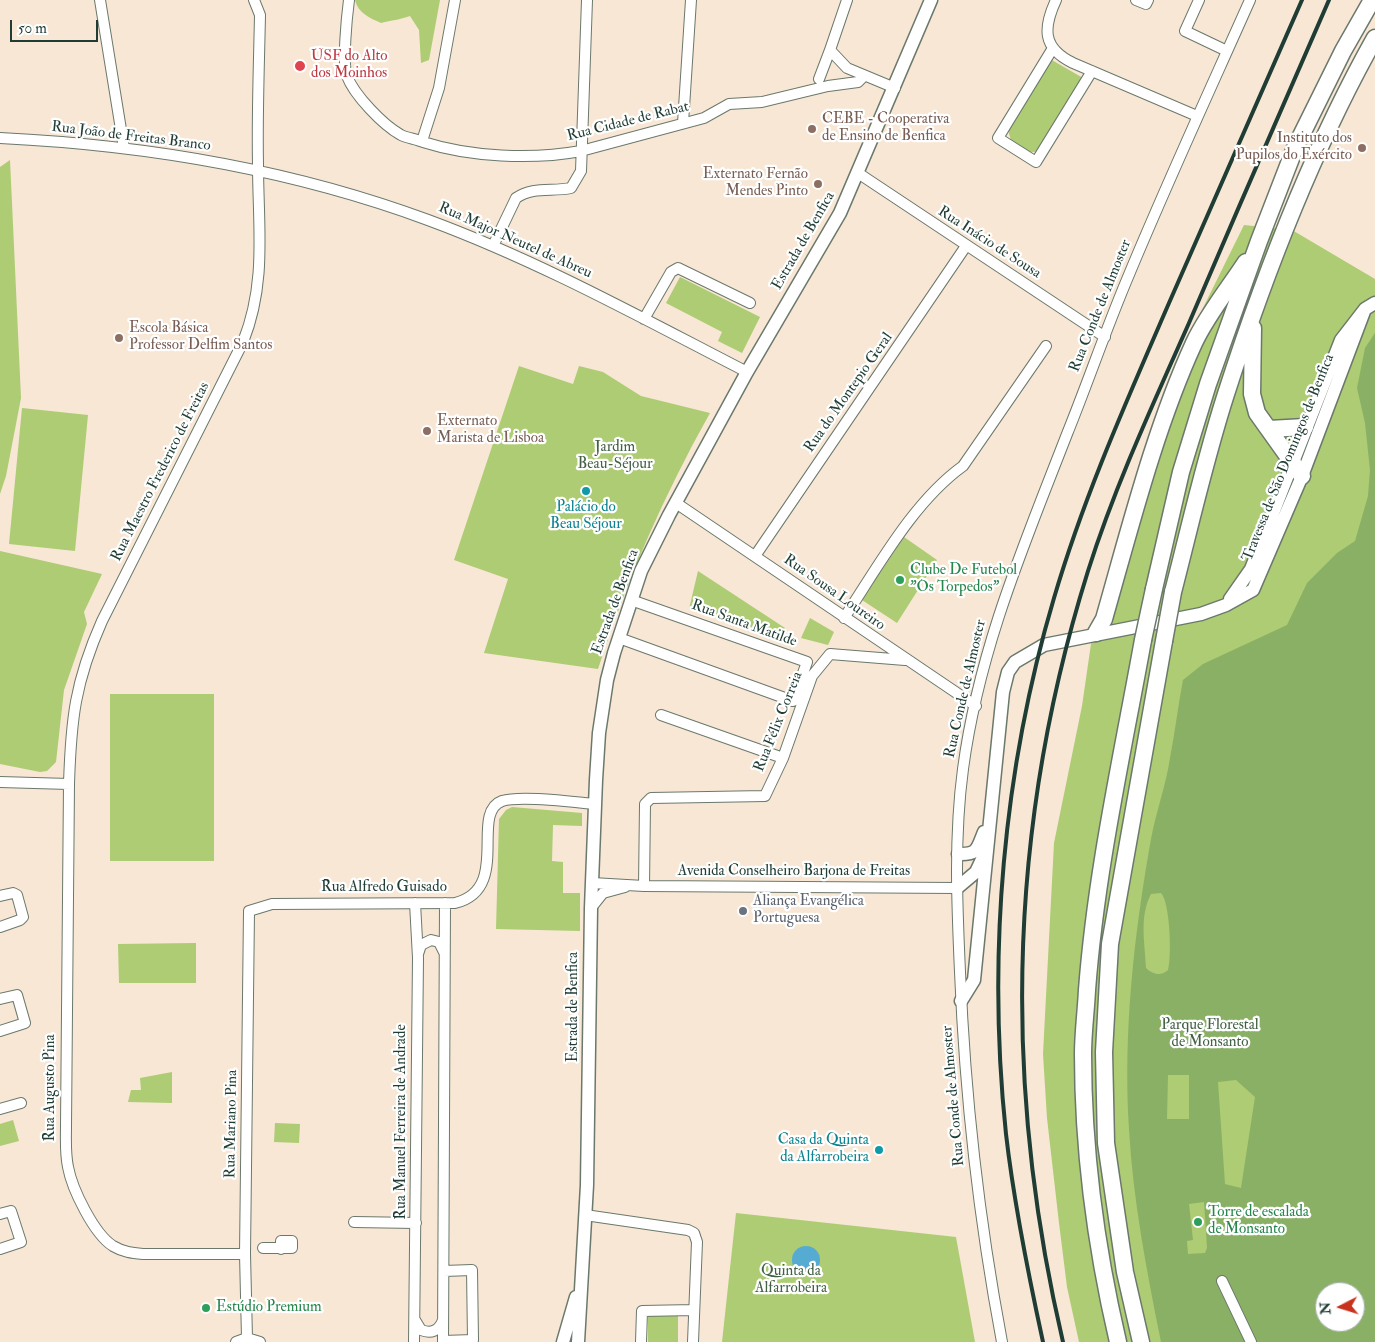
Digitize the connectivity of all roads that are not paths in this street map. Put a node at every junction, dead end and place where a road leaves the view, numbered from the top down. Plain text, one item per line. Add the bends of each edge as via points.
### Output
1 (100, 0) edge
2 (254, 0) edge
3 (349, 0) edge
4 (455, 0) edge
5 (587, 0) edge
6 (692, 0) edge
7 (847, 0) edge
8 (931, 0) edge
9 (1056, 0) edge
10 (1136, 0) edge
11 (1148, 0) edge
12 (1199, 0) edge
13 (1250, 0) edge
14 (1372, 0) edge
15 (1375, 38) edge
16 (1053, 48) junction
17 (830, 50) junction
18 (1227, 51) junction
19 (1092, 71) junction
20 (864, 76) junction
21 (819, 79) dead end
22 (889, 85) junction
23 (1197, 116) junction
24 (683, 123) junction
25 (0, 138) edge
26 (422, 141) junction
27 (124, 148) junction
28 (581, 151) junction
29 (258, 169) junction
30 (858, 173) junction
31 (1259, 241) junction
32 (493, 246) junction
33 (966, 246) junction
34 (750, 303) dead end
35 (1370, 306) edge
36 (1253, 314) junction
37 (644, 319) junction
38 (1105, 337) junction
39 (1046, 346) dead end
40 (747, 372) junction
41 (1305, 427) junction
42 (1269, 429) junction
43 (1292, 462) junction
44 (1302, 476) junction
45 (676, 503) junction
46 (755, 556) junction
47 (631, 600) junction
48 (1226, 605) junction
49 (844, 618) junction
50 (1096, 633) junction
51 (619, 638) junction
52 (905, 660) junction
53 (976, 706) junction
54 (661, 715) dead end
55 (783, 758) junction
56 (0, 782) edge
57 (69, 784) junction
58 (595, 804) junction
59 (990, 815) junction
60 (987, 848) junction
61 (958, 854) junction
62 (592, 882) junction
63 (631, 886) junction
64 (644, 886) junction
65 (957, 888) junction
66 (0, 896) edge
67 (415, 903) junction
68 (445, 903) junction
69 (591, 908) junction
70 (250, 911) joint
71 (0, 927) edge
72 (418, 958) junction
73 (445, 958) junction
74 (0, 999) edge
75 (961, 1001) junction
76 (0, 1031) edge
77 (21, 1103) dead end
78 (0, 1109) edge
79 (0, 1214) edge
80 (585, 1215) junction
81 (354, 1222) dead end
82 (416, 1223) junction
83 (263, 1248) dead end
84 (281, 1248) dead end
85 (0, 1249) edge
86 (245, 1254) junction
87 (444, 1271) junction
88 (581, 1281) junction
89 (1222, 1281) dead end
90 (694, 1310) junction
91 (414, 1319) junction
92 (443, 1319) junction
93 (566, 1328) junction
94 (247, 1338) junction
95 (443, 1341) edge
96 (236, 1342) edge
97 (260, 1342) edge
98 (414, 1342) edge
99 (559, 1342) edge
100 (563, 1342) edge
101 (578, 1342) edge
102 (641, 1342) edge
103 (693, 1342) edge
104 (1002, 1342) edge
105 (1118, 1342) edge
106 (1141, 1342) edge
107 (1251, 1342) edge

1 - 27 street
2 - 29 street via 260,15
3 - 26 street, Rua Cidade de Rabat via 347,76 367,106 401,135
4 - 26 street via 439,88
5 - 28 street
6 - 24 street
7 - 17 street
8 - 22 street, Estrada de Benfica
9 - 16 street via 1047,23
10 - 11 street via 1146,4
12 - 18 street via 1185,31
13 - 18 street, Rua Conde de Almoster
14 - 31 highway via 1343,51 1296,148
15 - 36 highway via 1316,158
16 - 19 street via 1063,58
16 - 19 street via 998,138 1036,162
17 - 20 street via 847,68
17 - 21 street
18 - 23 street, Rua Conde de Almoster
19 - 23 street
20 - 22 street
20 - 24 street, Rua Cidade de Rabat via 858,82 762,102 730,104 704,118
22 - 30 street, Estrada de Benfica
23 - 38 street, Rua Conde de Almoster
24 - 28 street, Rua Cidade de Rabat
25 - 27 street, Rua João de Freitas Branco
26 - 28 street, Rua Cidade de Rabat via 441,148 490,155
27 - 29 street, Rua João de Freitas Branco
28 - 32 street via 581,171 571,188 533,190 516,198
29 - 32 street, Rua Major Neutel de Abreu via 386,205
29 - 57 street, Rua Maestro Frederico de Freitas via 260,265 248,329 88,651 74,703
30 - 33 street, Rua Inácio de Sousa
30 - 40 street, Estrada de Benfica via 840,213
31 - 50 highway via 1195,341 1148,467 1104,619
31 - 105 highway, bridge via 1208,384 1181,472 1143,640 1090,943 1083,1052 1086,1144 1103,1275
32 - 37 street, Rua Major Neutel de Abreu via 563,277
33 - 38 street, Rua Inácio de Sousa
33 - 46 street, Rua do Montepio Geral
34 - 37 street via 678,268 671,272
35 - 41 street, Travessa de São Domingos de Benfica via 1341,340
35 - 44 street, Travessa de São Domingos de Benfica
36 - 42 highway via 1252,394 1257,413
36 - 106 highway, bridge via 1225,396 1173,592 1110,944 1104,1052 1106,1143 1125,1272
37 - 40 street, Rua Major Neutel de Abreu
38 - 53 street, Rua Conde de Almoster via 1006,592 991,636
39 - 49 street via 963,466 918,509
40 - 45 street, Estrada de Benfica
41 - 42 highway
41 - 43 street, Travessa de São Domingos de Benfica
42 - 43 highway
43 - 44 highway
43 - 48 street, Travessa de São Domingos de Benfica via 1251,569
44 - 48 street, Travessa de São Domingos de Benfica via 1253,590
45 - 46 street, Rua Sousa Loureiro
45 - 47 street, Estrada de Benfica via 641,571
46 - 49 street, Rua Sousa Loureiro
47 - 51 street, Estrada de Benfica
47 - 51 street, Rua Santa Matilde via 807,662 794,701
48 - 50 street, Travessa de São Domingos de Benfica via 1202,614
49 - 52 street, Rua Sousa Loureiro
50 - 59 street, Travessa de São Domingos de Benfica via 1044,644 1020,657 1008,672
51 - 58 street, Estrada de Benfica via 607,680 599,733
52 - 53 street, Rua Sousa Loureiro
52 - 55 street, Rua Félix Correia via 830,654 812,676
53 - 61 street, Rua Conde de Almoster via 964,766
54 - 55 street
55 - 64 street, Rua Félix Correia via 764,796 651,798 645,804
56 - 57 street
57 - 86 street, Rua Augusto Pina via 66,1154 71,1181 98,1231 121,1250 143,1254
58 - 62 street, Estrada de Benfica
58 - 68 street, Rua Alfredo Guisado via 518,799 497,804 490,821 485,879 464,901
59 - 60 street
59 - 61 street via 976,851
60 - 65 street via 976,872
60 - 75 street via 974,980
61 - 65 street, Rua Conde de Almoster
62 - 63 street, Avenida Conselheiro Barjona de Freitas
62 - 69 street, Estrada de Benfica
63 - 64 street, Avenida Conselheiro Barjona de Freitas
63 - 69 street, Avenida Conselheiro Barjona de Freitas via 603,893
64 - 65 street, Avenida Conselheiro Barjona de Freitas
65 - 75 street, Rua Conde de Almoster
66 - 71 street via 17,895 23,917
67 - 68 street, Rua Alfredo Guisado
67 - 70 street, Rua Alfredo Guisado via 272,904
67 - 72 street, Rua Manuel Ferreira de Andrade
68 - 73 street
69 - 80 street, Estrada de Benfica
70 - 86 street, Rua Mariano Pina
72 - 73 street via 422,945 432,940 442,945
72 - 82 street, Rua Manuel Ferreira de Andrade
73 - 87 street
74 - 76 street via 17,995 25,1024
75 - 104 street, Rua Conde de Almoster via 975,1166
77 - 78 street
79 - 85 street via 11,1211 21,1242
80 - 88 street, Estrada de Benfica
80 - 90 street via 692,1231 697,1242
81 - 82 street
82 - 91 street, Rua Manuel Ferreira de Andrade
83 - 84 street
86 - 94 street, Rua Mariano Pina
87 - 92 street
87 - 95 street via 472,1270 473,1340
88 - 93 street, Estrada de Benfica
88 - 101 street, Estrada de Benfica
89 - 107 street
90 - 102 street via 642,1311
90 - 103 street
91 - 92 street via 420,1330 430,1332 438,1329
91 - 98 street, Rua Manuel Ferreira de Andrade
92 - 95 street
93 - 99 street
93 - 100 street, Estrada de Benfica
94 - 96 street
94 - 97 street

